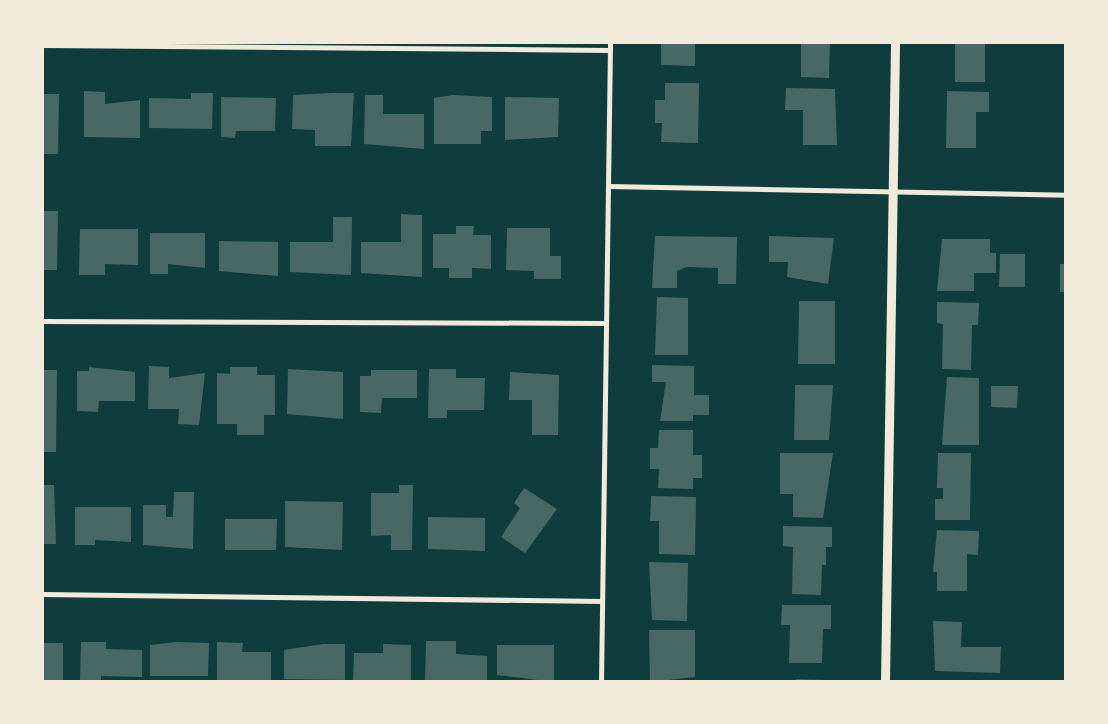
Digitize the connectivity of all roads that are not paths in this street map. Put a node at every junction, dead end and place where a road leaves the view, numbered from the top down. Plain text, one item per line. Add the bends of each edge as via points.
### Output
1 (610, 42) edge
2 (895, 42) edge
3 (42, 44) edge
4 (610, 50) junction
5 (608, 186) junction
6 (893, 191) junction
7 (1066, 195) edge
8 (42, 321) edge
9 (606, 323) junction
10 (42, 594) edge
11 (602, 600) junction
12 (600, 682) edge
13 (885, 682) edge

1 - 4 street
2 - 6 street
3 - 4 street
4 - 5 street
5 - 6 street
5 - 9 street
6 - 7 street
6 - 13 street
8 - 9 street
9 - 11 street
10 - 11 street
11 - 12 street

